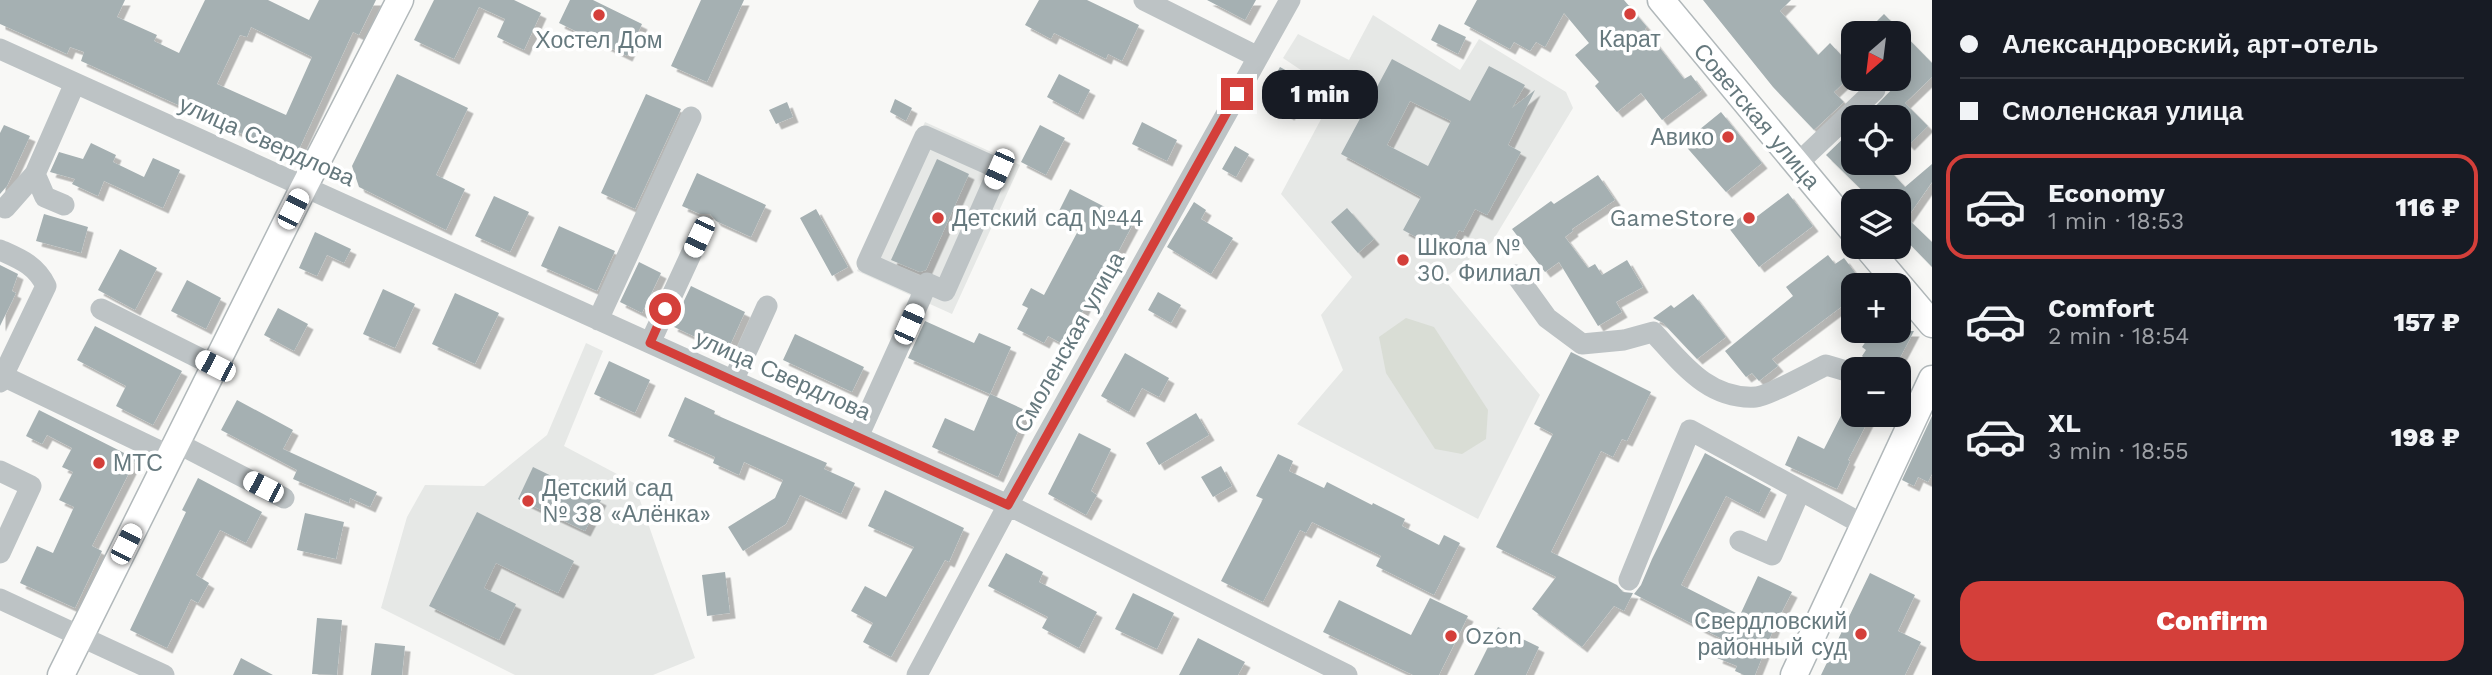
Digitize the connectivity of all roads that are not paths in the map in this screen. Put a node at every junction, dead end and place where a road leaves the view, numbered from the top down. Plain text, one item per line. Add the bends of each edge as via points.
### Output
1 (400, 0) edge
2 (1144, 0) edge
3 (1290, 0) edge
4 (1669, 3) edge
5 (0, 49) edge
6 (1258, 57) junction
7 (75, 83) junction
8 (1874, 91) edge
9 (691, 117) dead end
10 (1797, 164) junction
11 (35, 174) junction
12 (304, 187) junction
13 (64, 205) dead end
14 (5, 208) dead end
15 (1841, 217) edge
16 (704, 226) dead end
17 (0, 250) edge
18 (1877, 259) edge
19 (1516, 275) dead end
20 (925, 289) junction
21 (767, 306) dead end
22 (101, 309) dead end
23 (598, 320) junction
24 (1932, 324) edge
25 (650, 343) junction
26 (215, 366) junction
27 (1841, 369) edge
28 (1, 379) edge
29 (1932, 379) edge
30 (733, 381) junction
31 (1911, 401) edge
32 (1900, 427) edge
33 (858, 437) junction
34 (174, 450) junction
35 (0, 471) edge
36 (1800, 491) junction
37 (284, 498) dead end
38 (1008, 505) junction
39 (1864, 525) junction
40 (1740, 541) dead end
41 (0, 553) edge
42 (1629, 580) dead end
43 (0, 599) edge
44 (81, 636) junction
45 (1341, 674) edge
46 (61, 675) edge
47 (164, 675) edge
48 (917, 675) edge
49 (1794, 675) edge

1 - 12 main road
2 - 6 street
3 - 6 street, Смоленская улица
4 - 10 main road, Советская улица
5 - 7 street, улица Свердлова
6 - 38 street, Смоленская улица
7 - 11 street
7 - 12 street, улица Свердлова
8 - 10 street
9 - 23 street
10 - 15 main road, Советская улица
11 - 13 street via 44,197
11 - 14 street
12 - 23 street, улица Свердлова
12 - 26 main road
16 - 25 street
17 - 28 street via 29,264 46,286
18 - 24 main road
19 - 27 street via 1547,318 1582,344 1623,341 1653,332 1695,377 1725,393 1758,397 1826,365
20 - 20 street via 927,283 944,291 999,169 925,136 867,263
20 - 33 street
21 - 30 street
22 - 26 street
23 - 25 street, улица Свердлова
25 - 30 street, улица Свердлова
26 - 34 main road
28 - 34 street
29 - 31 main road
30 - 33 street, улица Свердлова
32 - 39 main road
33 - 38 street, улица Свердлова
34 - 37 street
34 - 44 main road
35 - 41 street via 31,486
36 - 39 street
36 - 40 street via 1772,555
36 - 42 street via 1690,430
38 - 45 street, улица Свердлова
38 - 48 street, Смоленская улица
39 - 49 main road
43 - 44 street
44 - 46 main road
44 - 47 street

